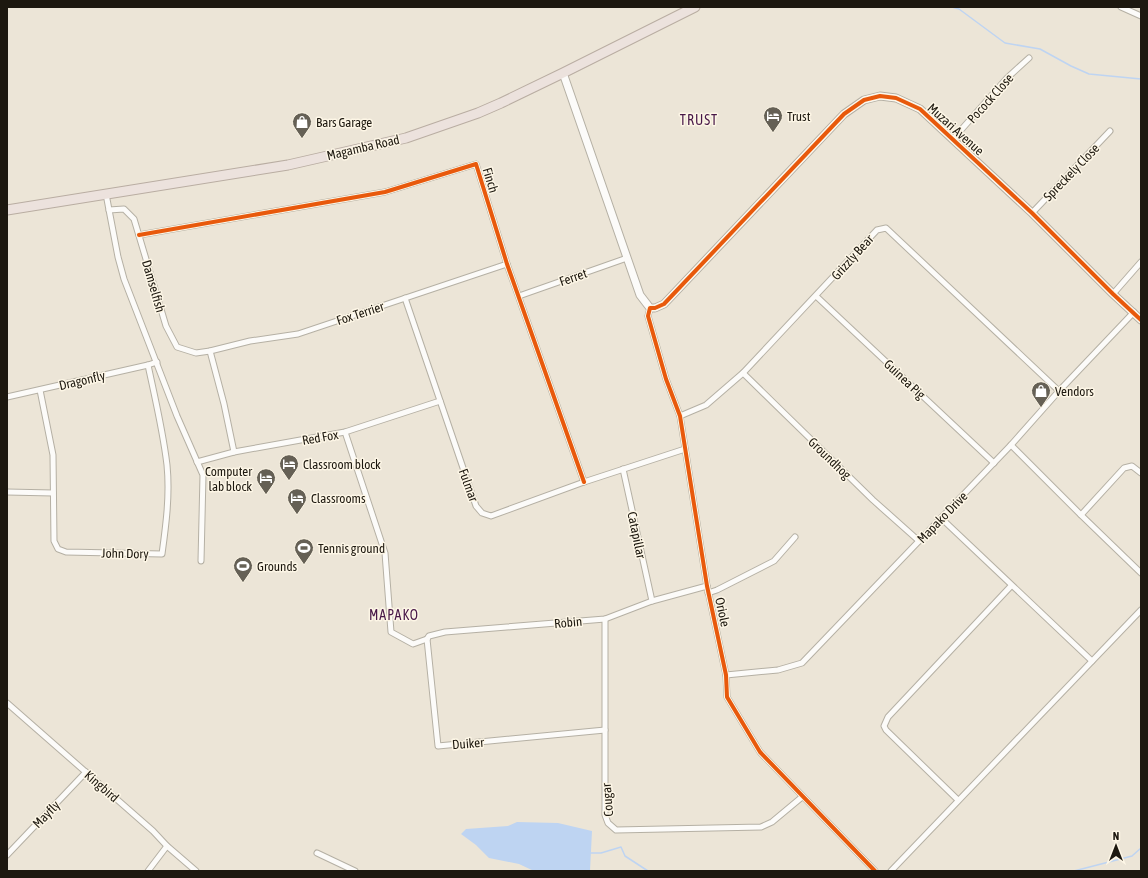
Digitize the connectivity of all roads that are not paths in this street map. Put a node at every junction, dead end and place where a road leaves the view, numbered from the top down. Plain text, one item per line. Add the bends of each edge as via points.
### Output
1 (695, 7) edge
2 (1121, 7) edge
3 (1141, 16) edge
4 (1029, 58) dead end
5 (563, 73) junction
6 (1110, 131) dead end
7 (953, 139) junction
8 (106, 194) junction
9 (7, 210) edge
10 (109, 210) junction
11 (1032, 213) junction
12 (139, 235) junction
13 (627, 258) junction
14 (1141, 262) edge
15 (507, 264) junction
16 (1113, 294) junction
17 (518, 296) junction
18 (816, 296) junction
19 (405, 298) junction
20 (650, 308) junction
21 (1134, 312) junction
22 (1141, 320) edge
23 (210, 351) junction
24 (157, 362) junction
25 (148, 365) junction
26 (743, 374) junction
27 (40, 390) junction
28 (1059, 391) junction
29 (7, 397) edge
30 (440, 401) junction
31 (680, 416) junction
32 (345, 432) junction
33 (1011, 445) junction
34 (685, 449) junction
35 (234, 452) junction
36 (197, 462) junction
37 (994, 463) junction
38 (623, 469) junction
39 (1141, 473) edge
40 (584, 482) junction
41 (7, 492) edge
42 (53, 493) junction
43 (1080, 515) junction
44 (941, 518) junction
45 (795, 537) dead end
46 (918, 541) junction
47 (201, 560) dead end
48 (1141, 573) edge
49 (707, 586) junction
50 (1012, 586) junction
51 (708, 593) junction
52 (652, 601) junction
53 (1141, 610) edge
54 (605, 619) junction
55 (427, 639) junction
56 (1092, 661) junction
57 (726, 675) junction
58 (7, 703) edge
59 (605, 730) junction
60 (86, 772) junction
61 (802, 798) junction
62 (958, 800) junction
63 (167, 846) junction
64 (317, 854) dead end
65 (7, 855) edge
66 (148, 871) edge
67 (196, 871) edge
68 (355, 871) edge
69 (875, 871) edge
70 (891, 871) edge

1 - 5 highway, Magamba Road
2 - 3 street
4 - 7 street, Pocock Close via 1007,78
5 - 8 highway, Magamba Road via 478,113 406,138 288,165
5 - 13 street
6 - 11 street, Spreckely Close
7 - 11 street, Muzari Avenue
7 - 20 street, Muzari Avenue via 920,109 896,98 880,96 864,100 844,114 664,304
8 - 9 highway, Magamba Road
8 - 10 street
10 - 12 street, Damselfish via 124,208 134,219
10 - 24 street via 124,279
11 - 16 street, Muzari Avenue
12 - 15 street, Finch via 385,192 476,164
12 - 23 street, Damselfish via 166,326 177,347 196,353
13 - 17 street, Ferret
13 - 20 street via 640,295
14 - 16 street
15 - 17 street, Finch
15 - 19 street, Fox Terrier
16 - 21 street, Muzari Avenue
17 - 40 street, Finch
18 - 26 street, Grizzly Bear
18 - 28 street, Grizzly Bear via 877,230 886,228
18 - 37 street, Guinea Pig
19 - 23 street, Fox Terrier via 298,334 250,341
19 - 30 street, Fulmar
20 - 31 street, Oriole via 648,316 666,380
21 - 22 street, Muzari Avenue
21 - 28 street, Mapako Drive
23 - 35 street
24 - 25 street, Dragonfly
24 - 36 street
25 - 27 street, Dragonfly
25 - 42 street, John Dory via 167,466 167,513 162,554 66,552 58,549 54,541
26 - 31 street, Grizzly Bear via 706,405
26 - 46 street, Groundhog
27 - 29 street, Dragonfly
27 - 42 street, John Dory via 53,455
28 - 33 street, Mapako Drive
30 - 32 street, Red Fox
30 - 40 street, Fulmar via 476,506 482,513 491,516
31 - 34 street, Oriole
32 - 35 street, Red Fox
32 - 55 street, Robin via 385,553 392,632 413,644
33 - 37 street, Mapako Drive
33 - 43 street
34 - 38 street, Fulmar
34 - 49 street, Oriole
35 - 36 street, Red Fox
36 - 47 street via 203,483
37 - 44 street, Mapako Drive
38 - 40 street, Fulmar
38 - 52 street, Catapillar
39 - 43 street via 1132,466 1124,468
41 - 42 street
43 - 48 street
44 - 46 street, Mapako Drive
44 - 50 street
45 - 51 street via 774,561
46 - 57 street, Mapako Drive via 802,663 778,670
49 - 51 street, Oriole
49 - 52 street, Robin
50 - 56 street
50 - 62 street via 888,717 884,726
51 - 57 street, Oriole
52 - 54 street, Robin
53 - 56 street
54 - 55 street, Robin via 445,632 429,636
54 - 59 street, Cougar
55 - 59 street, Duiker via 438,746
56 - 62 street
57 - 61 street, Oriole via 727,697 760,752
58 - 60 street, Kingbird
59 - 61 street, Cougar via 605,815 608,823 616,830 762,827
60 - 63 street, Kingbird
60 - 65 street, Mayfly
61 - 69 street, Oriole
62 - 70 street
63 - 66 street
63 - 67 street, Kingbird
64 - 68 street

